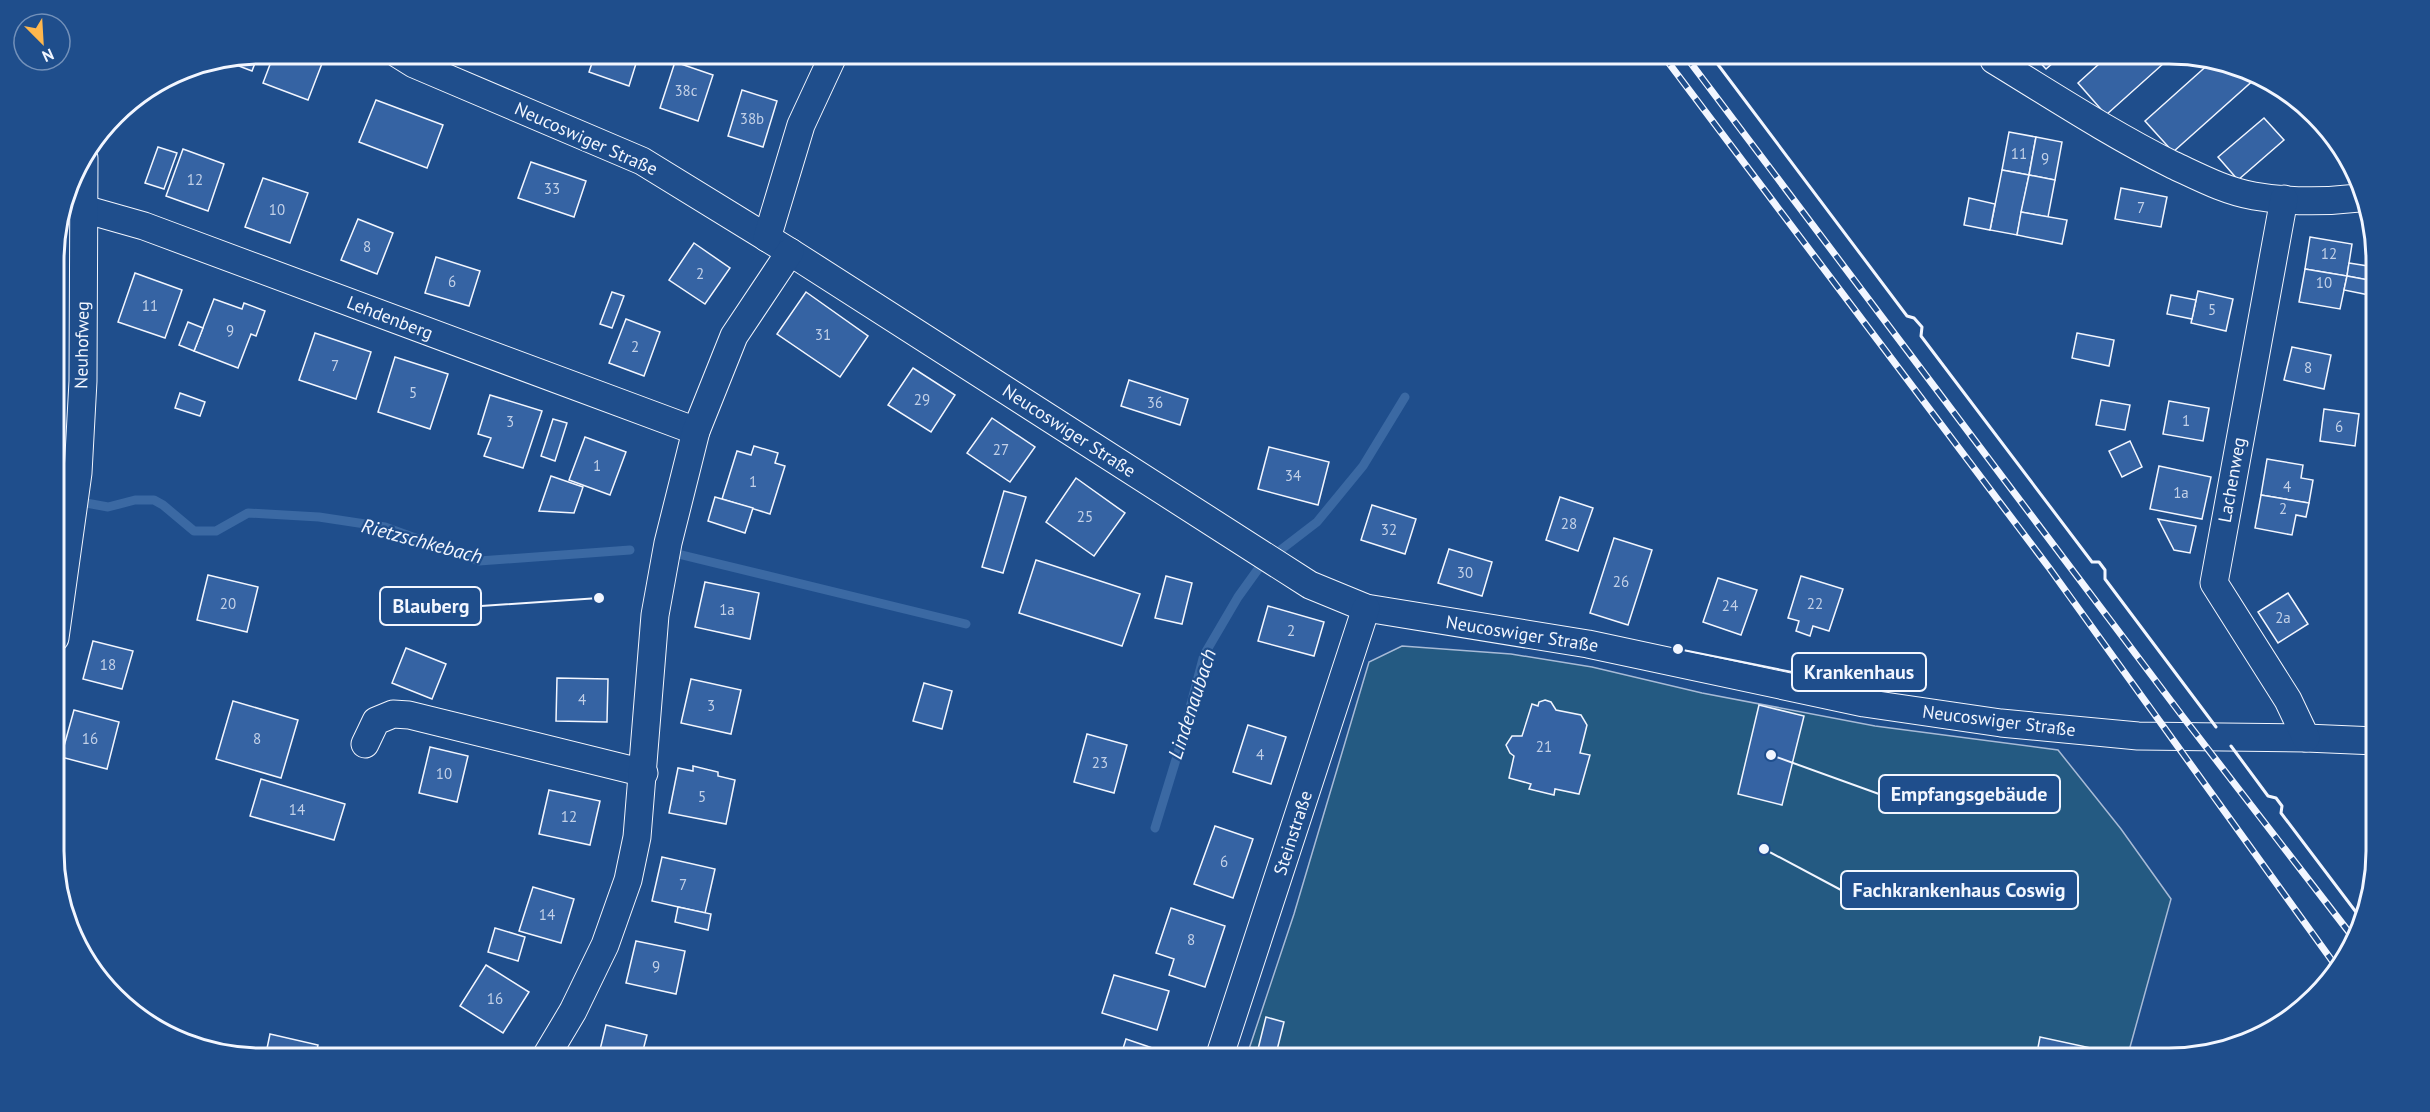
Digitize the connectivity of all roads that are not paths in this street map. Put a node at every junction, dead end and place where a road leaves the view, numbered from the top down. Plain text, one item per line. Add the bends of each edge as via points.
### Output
1 (414, 64) edge
2 (829, 64) edge
3 (2000, 64) edge
4 (84, 176) edge
5 (2355, 198) edge
6 (2284, 199) junction
7 (84, 209) junction
8 (766, 238) junction
9 (790, 252) junction
10 (696, 431) junction
11 (64, 570) edge
12 (1366, 609) junction
13 (2306, 738) junction
14 (2366, 741) edge
15 (365, 744) dead end
16 (644, 773) junction
17 (1222, 1047) edge
18 (551, 1048) edge

1 - 8 street, Neucoswiger Straße via 642,161
2 - 8 street via 801,125
3 - 6 street via 2093,121 2214,185 2252,196
4 - 7 street, Neuhofweg
5 - 6 street
6 - 13 street, Lachenweg via 2214,583 2288,700
7 - 10 street, Lehdenberg via 144,226
7 - 11 street, Neuhofweg via 83,381 78,473
8 - 9 street, Neucoswiger Straße
9 - 10 street via 734,336
9 - 12 street, Neucoswiger Straße via 1310,585
10 - 16 street via 655,615
12 - 13 street, Neucoswiger Straße via 1588,644 1864,703 2001,723 2138,736
12 - 17 street, Steinstraße
13 - 14 street, Neucoswiger Straße
15 - 16 street via 376,721 393,714 409,715
16 - 18 street via 638,837 628,880 601,954

